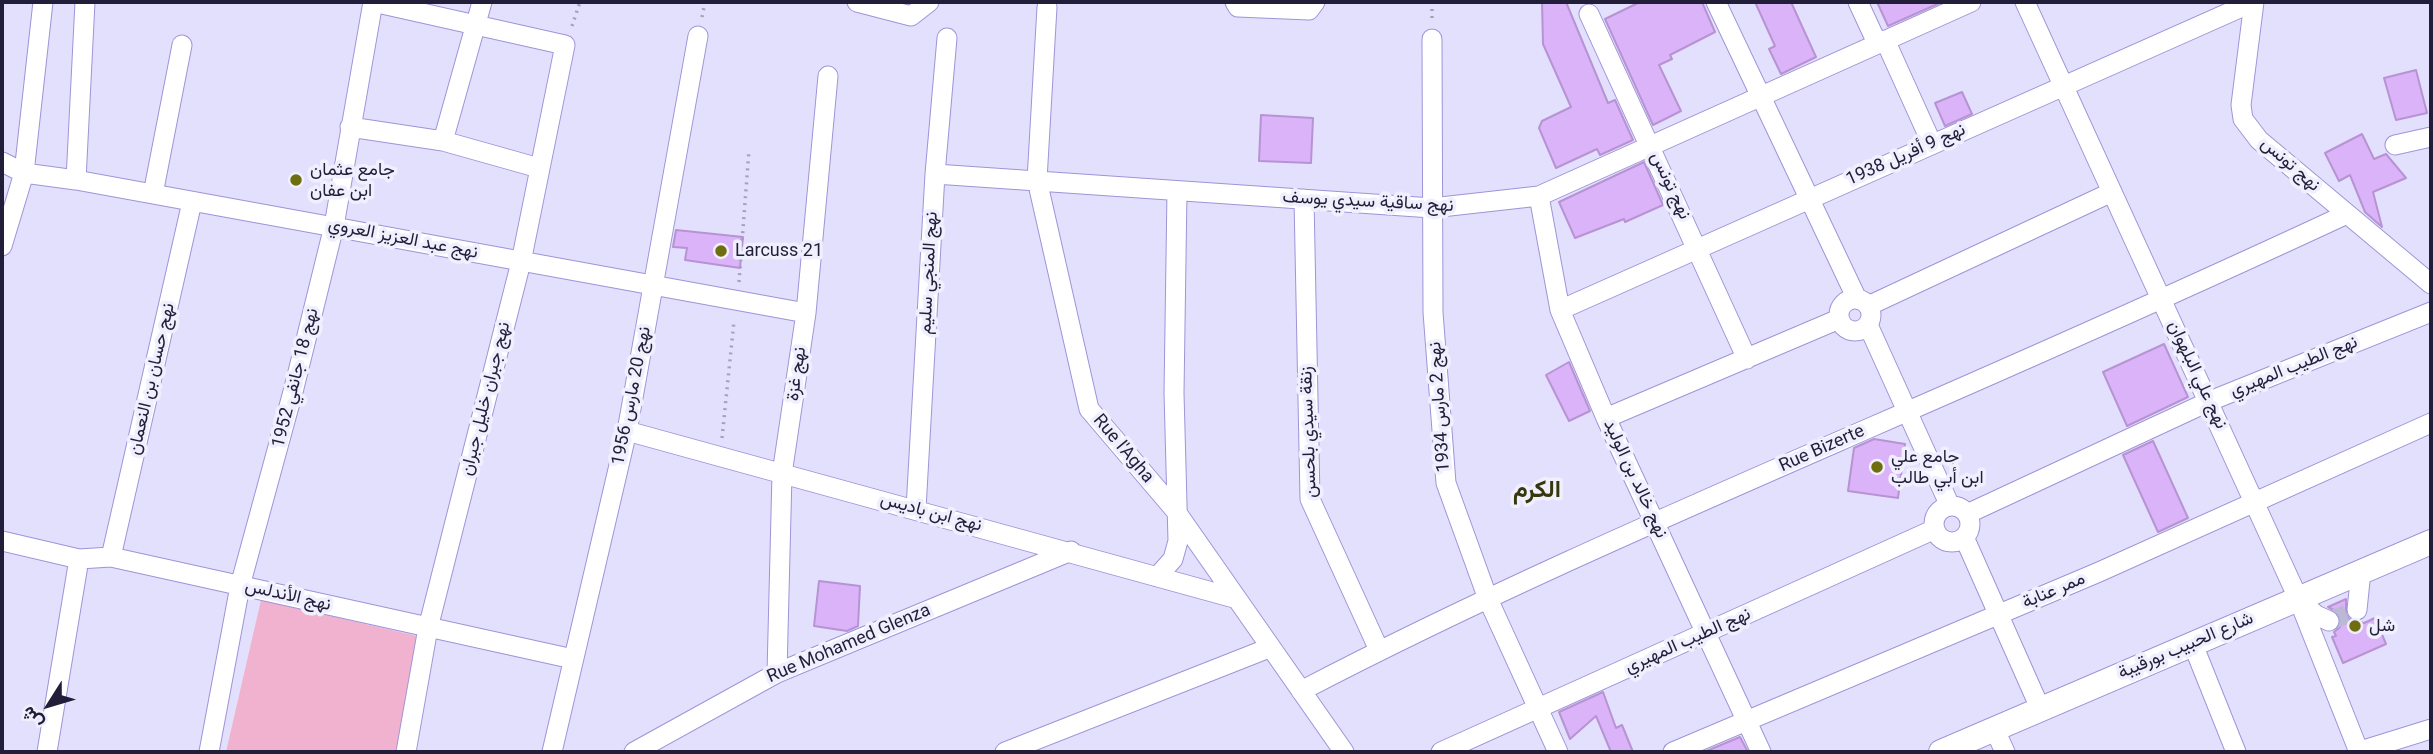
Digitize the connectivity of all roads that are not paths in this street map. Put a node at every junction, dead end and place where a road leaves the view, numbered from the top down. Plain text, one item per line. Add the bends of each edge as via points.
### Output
1 (43, 2) edge
2 (85, 2) edge
3 (373, 2) edge
4 (482, 2) edge
5 (857, 2) edge
6 (929, 2) edge
7 (1235, 2) edge
8 (1315, 2) edge
9 (1716, 2) edge
10 (1858, 2) edge
11 (1971, 2) edge
12 (2025, 2) edge
13 (2253, 2) edge
14 (1047, 7) dead end
15 (1589, 14) dead end
16 (475, 24) junction
17 (698, 36) dead end
18 (947, 38) dead end
19 (1432, 39) dead end
20 (1881, 42) junction
21 (182, 45) dead end
22 (828, 76) dead end
23 (2063, 85) junction
24 (1763, 95) junction
25 (350, 127) junction
26 (2431, 136) edge
27 (443, 141) junction
28 (1932, 144) junction
29 (2395, 145) dead end
30 (1652, 146) junction
31 (2, 162) edge
32 (539, 168) junction
33 (24, 173) junction
34 (934, 174) junction
35 (76, 180) junction
36 (1037, 180) junction
37 (1177, 191) junction
38 (2112, 192) junction
39 (153, 194) junction
40 (1539, 195) junction
41 (1810, 197) junction
42 (1304, 200) junction
43 (192, 202) junction
44 (1432, 208) junction
45 (2347, 214) junction
46 (334, 226) junction
47 (2, 246) edge
48 (1698, 247) junction
49 (521, 262) junction
50 (2431, 284) edge
51 (653, 286) junction
52 (2162, 300) junction
53 (1560, 310) junction
54 (1864, 310) junction
55 (2431, 312) edge
56 (806, 313) junction
57 (1839, 319) junction
58 (1747, 359) junction
59 (2210, 401) junction
60 (1907, 412) junction
61 (1606, 418) junction
62 (2431, 423) edge
63 (627, 431) junction
64 (782, 474) junction
65 (2254, 502) junction
66 (916, 509) junction
67 (1175, 510) junction
68 (1958, 510) junction
69 (1655, 522) junction
70 (1935, 530) junction
71 (1965, 537) junction
72 (2, 541) edge
73 (2431, 542) edge
74 (1071, 551) junction
75 (111, 557) junction
76 (79, 559) junction
77 (2361, 571) junction
78 (1157, 577) junction
79 (240, 586) junction
80 (1234, 598) junction
81 (2298, 598) junction
82 (1488, 599) junction
83 (2357, 610) dead end
84 (2000, 614) junction
85 (2329, 621) dead end
86 (428, 628) junction
87 (1708, 633) junction
88 (2192, 642) junction
89 (1269, 649) junction
90 (1379, 650) junction
91 (573, 659) junction
92 (777, 673) junction
93 (1301, 691) junction
94 (1538, 707) junction
95 (2040, 708) junction
96 (1747, 721) junction
97 (1994, 728) junction
98 (2431, 729) edge
99 (47, 752) edge
100 (209, 752) edge
101 (406, 752) edge
102 (552, 752) edge
103 (634, 752) edge
104 (1005, 752) edge
105 (1344, 752) edge
106 (1441, 752) edge
107 (1558, 752) edge
108 (1673, 752) edge
109 (1761, 752) edge
110 (1941, 752) edge
111 (2005, 752) edge
112 (2236, 752) edge
113 (2358, 752) edge

1 - 33 street
2 - 35 street
3 - 16 street
3 - 25 street, نهج 18 جانفي 1952
4 - 16 street
5 - 6 street via 911,16
7 - 8 street via 1238,7 1309,10
9 - 24 street
10 - 20 street
11 - 20 street, نهج ساقية سيدي يوسف
12 - 23 street, نهج علي البلهوان
13 - 23 street, نهج 9 أفريل 1938
13 - 45 street, نهج تونس via 2243,119 2259,140
14 - 36 street, Rue l'Agha
15 - 30 street, نهج تونس
16 - 27 street
16 - 32 street, نهج جبران خليل جبران via 565,45
17 - 51 street, نهج 20 مارس 1956
18 - 34 street, نهج المنجي سليم
19 - 44 street, نهج 2 مارس 1934
20 - 24 street, نهج ساقية سيدي يوسف
20 - 28 street
21 - 39 street
22 - 56 street, نهج غزة
23 - 28 street, نهج 9 أفريل 1938
23 - 38 street, نهج علي البلهوان
24 - 30 street, نهج ساقية سيدي يوسف
24 - 41 street
25 - 27 street
25 - 46 street, نهج 18 جانفي 1952
26 - 29 street
27 - 32 street
28 - 41 street, نهج 9 أفريل 1938
30 - 40 street, نهج ساقية سيدي يوسف
30 - 48 street, نهج تونس
31 - 33 street, نهج عبد العزيز العروي
32 - 49 street, نهج جبران خليل جبران
33 - 35 street, نهج عبد العزيز العروي
33 - 47 street
34 - 36 street, نهج ساقية سيدي يوسف
34 - 66 street, نهج المنجي سليم
35 - 39 street, نهج عبد العزيز العروي
36 - 37 street, نهج ساقية سيدي يوسف
36 - 67 street, Rue l'Agha via 1089,409
37 - 42 street, نهج ساقية سيدي يوسف
37 - 67 street
38 - 52 street, نهج علي البلهوان
38 - 54 street
39 - 43 street, نهج عبد العزيز العروي
40 - 44 street, نهج ساقية سيدي يوسف
40 - 53 street, نهج خالد بن الوليد
41 - 48 street, نهج 9 أفريل 1938
41 - 54 street
42 - 44 street, نهج ساقية سيدي يوسف
42 - 90 street, زنقة سيدي بلحسن via 1310,499
43 - 46 street, نهج عبد العزيز العروي
43 - 75 street, نهج حسان بن النعمان
44 - 82 street, نهج 2 مارس 1934 via 1433,312 1446,483
45 - 50 street, نهج تونس
45 - 52 street, Rue Bizerte
46 - 49 street, نهج عبد العزيز العروي
46 - 79 street, نهج 18 جانفي 1952
48 - 53 street, نهج 9 أفريل 1938
48 - 58 street, نهج تونس
49 - 51 street, نهج عبد العزيز العروي
49 - 86 street, نهج جبران خليل جبران
51 - 56 street, نهج عبد العزيز العروي
51 - 63 street, نهج 20 مارس 1956
52 - 59 street, نهج علي البلهوان
52 - 60 street, Rue Bizerte
53 - 61 street, نهج خالد بن الوليد
54 - 57 street via 1842,304
54 - 57 street via 1864,330 1852,332
54 - 60 street
55 - 59 street, نهج الطيب المهيري
56 - 64 street, نهج غزة
57 - 58 street
58 - 61 street
59 - 65 street, نهج علي البلهوان
59 - 68 street, نهج الطيب المهيري
60 - 68 street
60 - 69 street, Rue Bizerte
61 - 69 street, نهج خالد بن الوليد
62 - 65 street, ممر عنابة
63 - 64 street, نهج ابن باديس
63 - 91 street, نهج 20 مارس 1956
64 - 66 street, نهج ابن باديس
64 - 92 street, نهج غزة
65 - 81 street, نهج علي البلهوان
65 - 84 street, ممر عنابة
66 - 74 street, نهج ابن باديس
67 - 78 street via 1178,549
67 - 80 street, Rue l'Agha
68 - 70 street via 1937,514
68 - 71 street via 1970,523
69 - 82 street, Rue Bizerte
69 - 87 street, نهج خالد بن الوليد
70 - 71 street via 1948,542
70 - 87 street, نهج الطيب المهيري
71 - 84 street
72 - 76 street, نهج الأندلس
73 - 77 main road, شارع الحبيب بورقيبة
74 - 78 street, نهج ابن باديس
74 - 92 street, Rue Mohamed Glenza
75 - 76 street, نهج الأندلس
75 - 79 street, نهج الأندلس
76 - 99 street
77 - 81 main road, شارع الحبيب بورقيبة
77 - 83 street
78 - 80 street, نهج ابن باديس
79 - 86 street, نهج الأندلس
79 - 100 street, نهج 18 جانفي 1952
80 - 89 street, Rue l'Agha
81 - 85 street
81 - 88 main road, شارع الحبيب بورقيبة
81 - 113 street, نهج علي البلهوان
82 - 90 street, Rue Bizerte
82 - 94 street, نهج 2 مارس 1934
84 - 95 street
84 - 96 street, ممر عنابة
86 - 91 street, نهج الأندلس
86 - 101 street, نهج جبران خليل جبران
87 - 94 street, نهج الطيب المهيري
87 - 96 street, نهج خالد بن الوليد
88 - 95 main road, شارع الحبيب بورقيبة
88 - 112 street
89 - 93 street, Rue l'Agha
89 - 104 street
90 - 93 street, Rue Bizerte
91 - 102 street, نهج 20 مارس 1956
92 - 103 street, Rue Mohamed Glenza
93 - 105 street, Rue l'Agha
94 - 106 street, نهج الطيب المهيري
94 - 107 street, نهج 2 مارس 1934
95 - 97 main road, شارع الحبيب بورقيبة
96 - 108 street, ممر عنابة
96 - 109 street, نهج خالد بن الوليد
97 - 110 main road, شارع الحبيب بورقيبة
97 - 111 street
98 - 113 street

